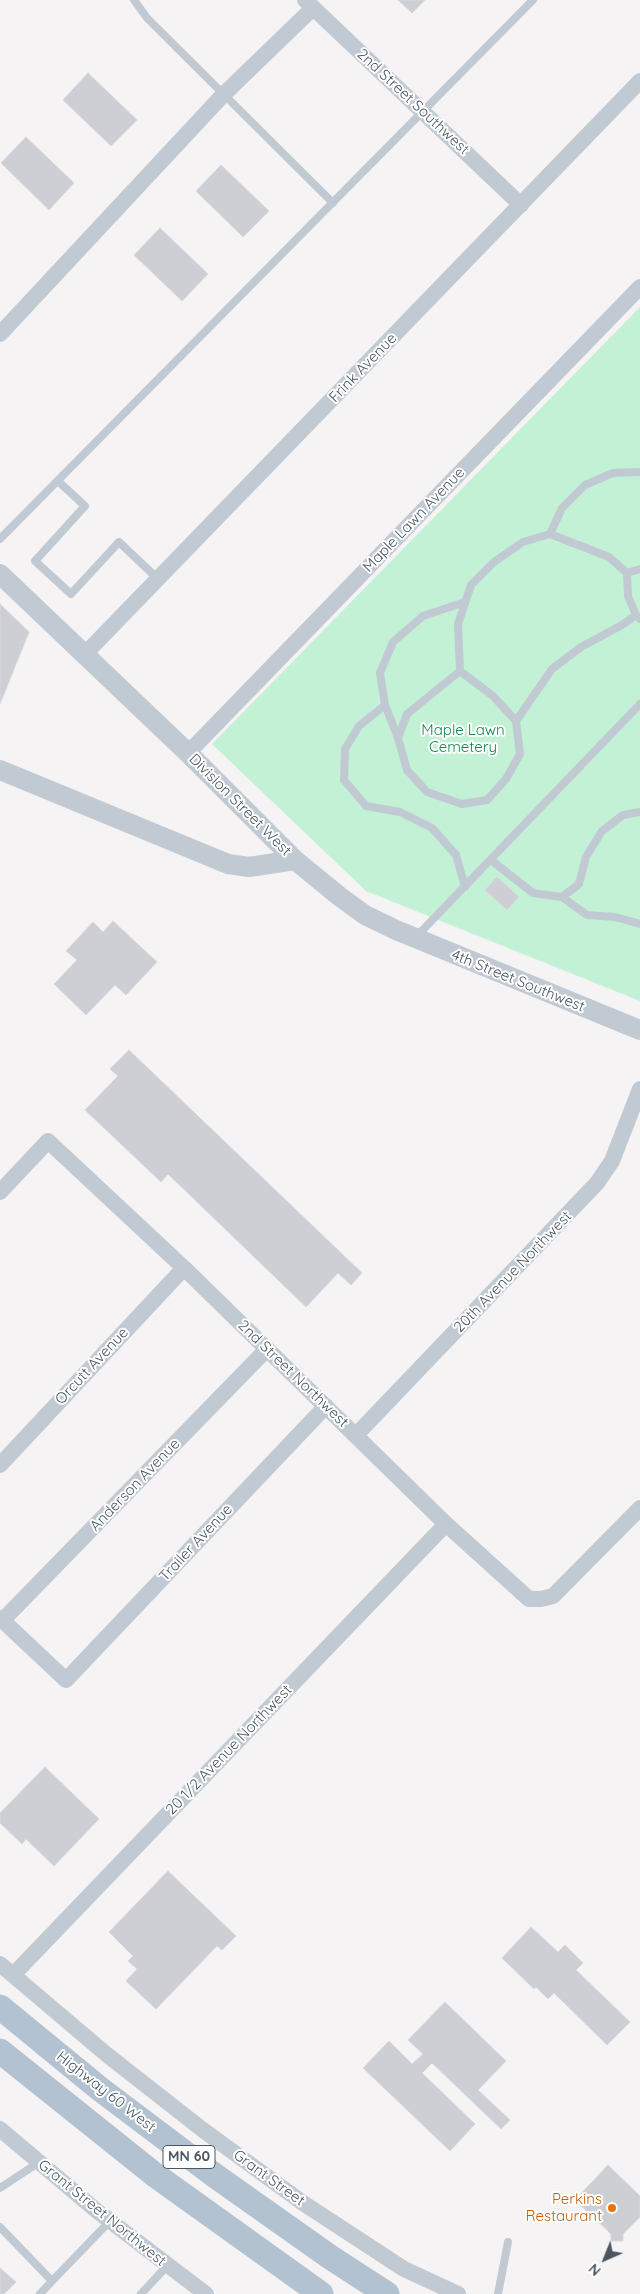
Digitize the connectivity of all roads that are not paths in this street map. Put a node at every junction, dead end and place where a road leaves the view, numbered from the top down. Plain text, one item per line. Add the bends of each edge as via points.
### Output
1 (134, 0) edge
2 (533, 0) edge
3 (309, 4) edge
4 (640, 81) edge
5 (223, 95) junction
6 (423, 112) junction
7 (333, 203) junction
8 (521, 205) junction
9 (640, 287) edge
10 (0, 334) edge
11 (640, 472) edge
12 (58, 481) junction
13 (550, 534) junction
14 (0, 539) edge
15 (640, 569) edge
16 (627, 573) junction
17 (0, 574) edge
18 (158, 579) junction
19 (465, 602) junction
20 (638, 617) edge
21 (85, 654) junction
22 (460, 671) junction
23 (640, 704) edge
24 (385, 705) junction
25 (516, 721) junction
26 (398, 738) junction
27 (188, 753) junction
28 (0, 770) edge
29 (640, 812) edge
30 (295, 860) junction
31 (491, 860) junction
32 (465, 887) junction
33 (562, 897) junction
34 (640, 924) edge
35 (415, 938) junction
36 (640, 1030) edge
37 (640, 1089) edge
38 (0, 1192) edge
39 (184, 1268) junction
40 (267, 1349) junction
41 (326, 1406) junction
42 (356, 1435) junction
43 (0, 1465) edge
44 (640, 1508) edge
45 (446, 1524) junction
46 (1, 1619) edge
47 (0, 1964) edge
48 (13, 1975) junction
49 (0, 2007) edge
50 (0, 2051) edge
51 (0, 2129) edge
52 (38, 2162) junction
53 (0, 2188) edge
54 (110, 2221) junction
55 (0, 2228) edge
56 (508, 2242) dead end
57 (167, 2266) junction
58 (52, 2281) junction
59 (40, 2294) edge
60 (141, 2294) edge
61 (206, 2294) edge
62 (321, 2294) edge
63 (387, 2294) edge
64 (458, 2294) edge
65 (498, 2294) edge

1 - 5 lane via 147,18
2 - 6 lane
3 - 5 street
3 - 6 street, 2nd Street Southwest
4 - 8 street, Frink Avenue
5 - 7 lane
5 - 10 street
6 - 7 lane
6 - 8 street, 2nd Street Southwest
7 - 12 lane
8 - 18 street, Frink Avenue
9 - 27 street, Maple Lawn Avenue
11 - 13 lane via 613,473 585,485 562,508
12 - 14 lane
12 - 18 lane via 85,506 35,560 71,594 119,542
13 - 16 lane via 609,557
13 - 19 lane via 523,542 494,562 471,585
15 - 16 lane
16 - 20 lane via 628,596
17 - 21 street, Division Street West
18 - 21 street, Frink Avenue
19 - 22 lane via 458,624
19 - 24 lane via 423,616 393,642 380,673
20 - 25 lane via 581,647 552,669
21 - 27 street, Division Street West
22 - 25 lane via 493,696
22 - 26 lane via 407,714
23 - 31 lane
24 - 26 lane
24 - 32 lane via 359,726 345,749 344,780 366,806 400,812 432,828 456,855
25 - 26 lane via 520,754 506,779 487,800 462,804 427,792 408,770
27 - 30 street, Division Street West
28 - 30 street, Division Street West via 228,864 249,866
29 - 33 lane via 624,815 602,831 586,857 579,884
30 - 35 street, 4th Street Southwest via 365,915
31 - 32 lane
31 - 33 lane via 533,893
32 - 35 lane
33 - 34 lane via 587,915 614,917
35 - 36 street, 4th Street Southwest
37 - 42 street, 20th Avenue Northwest via 612,1161 597,1183
38 - 39 street, 2nd Street Northwest via 48,1141
39 - 40 street, 2nd Street Northwest
39 - 43 street, Orcutt Avenue
40 - 41 street, 2nd Street Northwest
40 - 46 street, Anderson Avenue
41 - 42 street, 2nd Street Northwest
41 - 46 street, Trailer Avenue via 66,1680
42 - 45 street, 2nd Street Northwest
44 - 45 street, 2nd Street Northwest via 563,1588 541,1600 521,1593
45 - 48 street, 20 1/2 Avenue Northwest
47 - 48 street, Grant Street
48 - 64 street, Grant Street via 106,2054 303,2203 404,2269
49 - 63 main road, Highway 60 West / MN 60 via 100,2089 214,2175
50 - 62 main road, MN 60 via 155,2176
51 - 52 street, Grant Street Northwest
52 - 53 lane
52 - 54 street, Grant Street Northwest
54 - 57 street, Grant Street Northwest
54 - 58 lane
55 - 58 lane
56 - 65 lane
57 - 60 lane
57 - 61 street, Grant Street Northwest
58 - 59 lane

